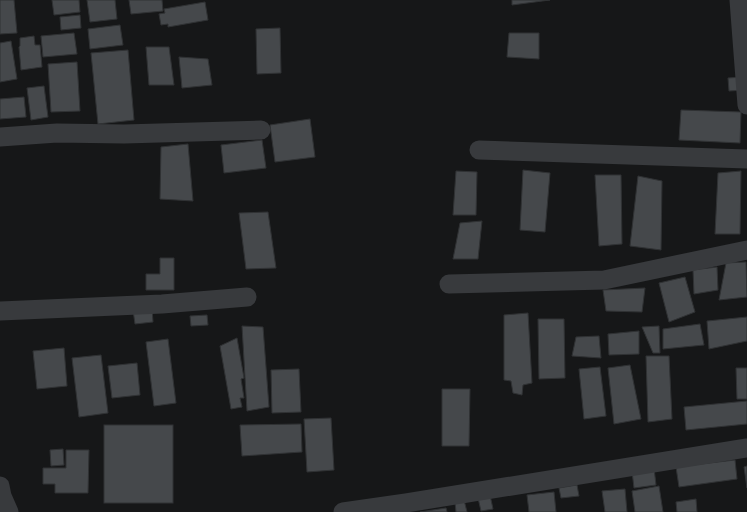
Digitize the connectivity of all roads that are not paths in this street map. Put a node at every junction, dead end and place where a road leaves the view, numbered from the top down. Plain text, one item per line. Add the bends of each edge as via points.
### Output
1 (739, 0) edge
2 (747, 105) edge
3 (261, 130) dead end
4 (0, 137) edge
5 (479, 150) dead end
6 (747, 159) edge
7 (747, 250) edge
8 (449, 284) dead end
9 (247, 297) dead end
10 (0, 311) edge
11 (747, 448) edge
12 (0, 486) edge
13 (406, 508) edge
14 (9, 512) edge
15 (343, 512) edge

1 - 2 street
3 - 4 street via 57,133
5 - 6 street
7 - 8 street via 604,280
9 - 10 street via 162,304
11 - 13 street
12 - 14 street
13 - 15 street

